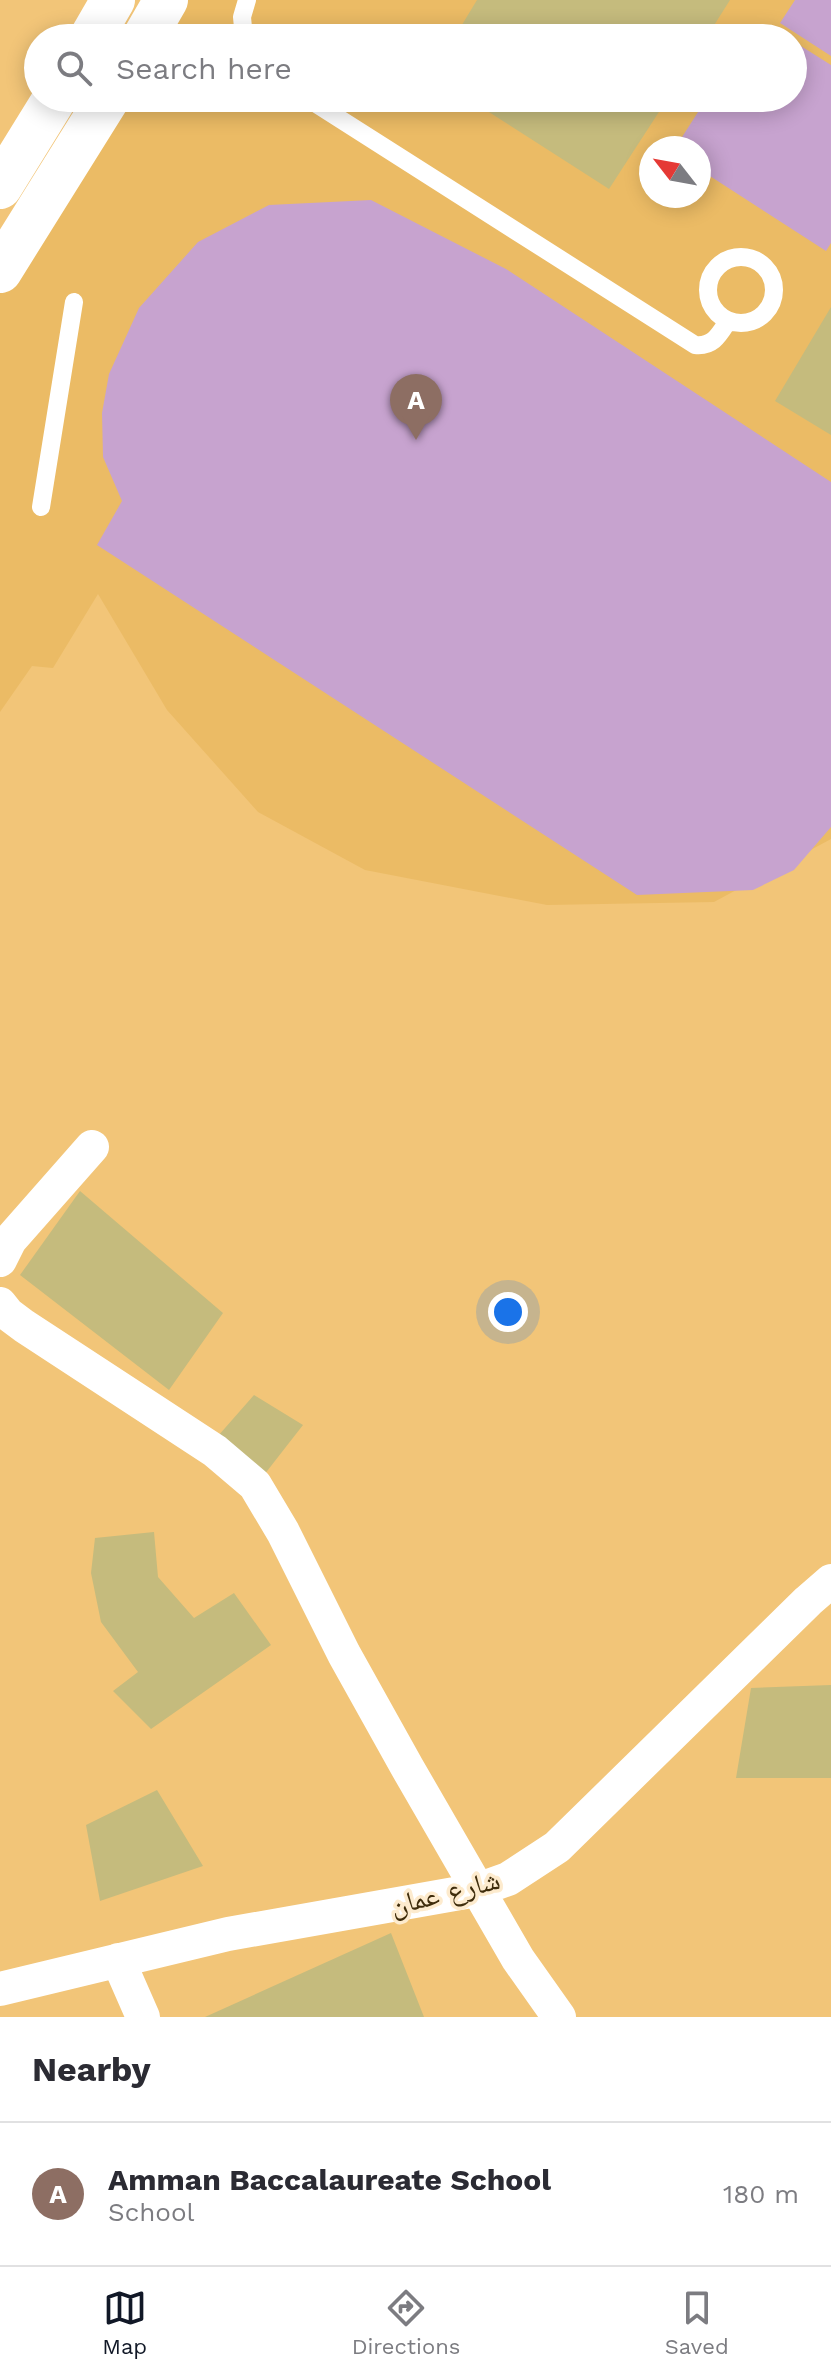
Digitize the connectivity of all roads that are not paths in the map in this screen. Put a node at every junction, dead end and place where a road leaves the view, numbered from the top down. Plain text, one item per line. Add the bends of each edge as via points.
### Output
1 (166, 0) edge
2 (247, 0) edge
3 (152, 24) edge
4 (243, 24) edge
5 (46, 112) edge
6 (99, 112) edge
7 (329, 112) edge
8 (0, 187) edge
9 (0, 271) edge
10 (74, 302) dead end
11 (728, 321) dead end
12 (41, 507) dead end
13 (92, 1147) dead end
14 (0, 1260) edge
15 (0, 1304) edge
16 (831, 1581) edge
17 (477, 1890) junction
18 (118, 1960) junction
19 (0, 1989) edge
20 (143, 2017) edge
21 (559, 2017) edge

1 - 3 main road
2 - 4 lane
5 - 8 main road
6 - 9 main road
7 - 11 lane via 695,345 713,342
10 - 12 lane
13 - 14 street via 10,1240
15 - 17 street via 24,1326 215,1451 255,1485
16 - 17 street, شارع عمان via 557,1847 508,1879
17 - 18 street, شارع عمان via 228,1934
17 - 21 street
18 - 19 street, شارع عمان
18 - 20 street

